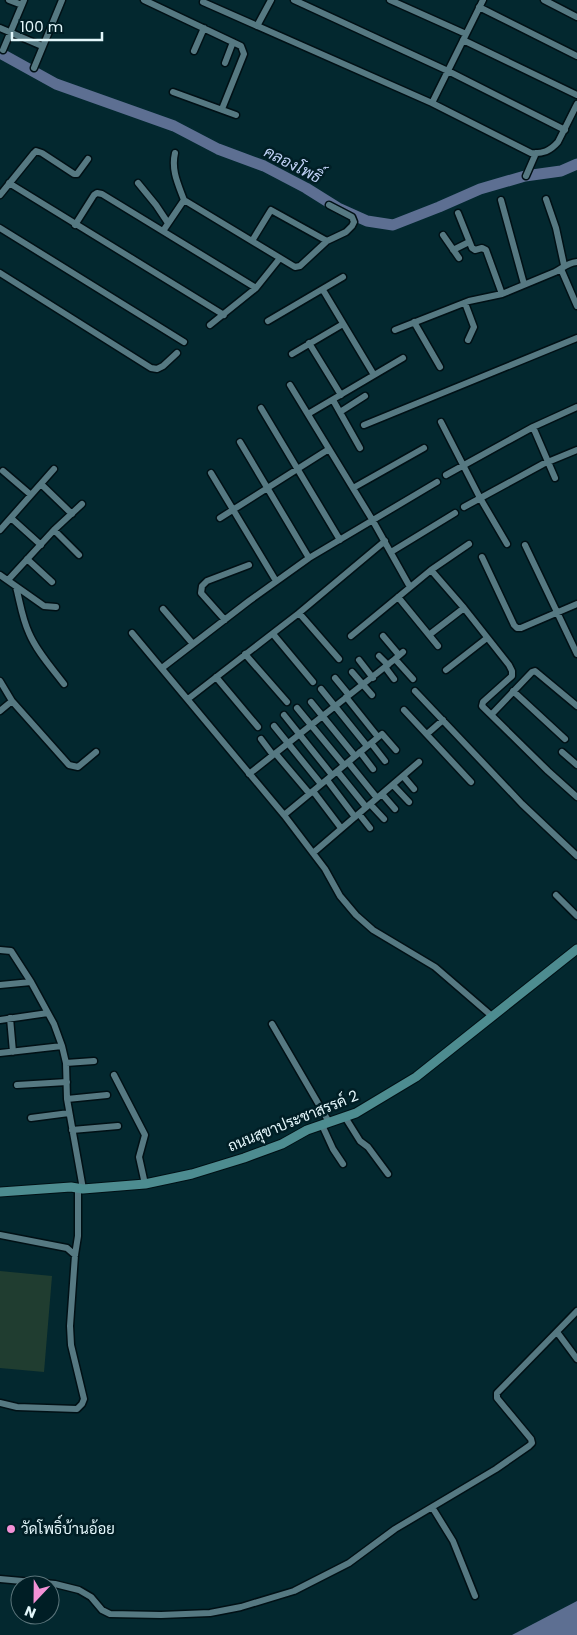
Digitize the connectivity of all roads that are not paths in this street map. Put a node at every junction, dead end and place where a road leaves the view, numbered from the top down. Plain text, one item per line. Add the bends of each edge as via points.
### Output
1 (9, 0) edge
2 (62, 0) edge
3 (144, 0) edge
4 (272, 0) edge
5 (294, 0) edge
6 (390, 0) edge
7 (483, 0) edge
8 (544, 0) edge
9 (23, 2) edge
10 (203, 2) dead end
11 (479, 7) junction
12 (577, 17) edge
13 (257, 26) junction
14 (0, 28) edge
15 (204, 28) junction
16 (10, 32) junction
17 (464, 37) junction
18 (233, 42) junction
19 (42, 46) junction
20 (3, 50) dead end
21 (194, 51) dead end
22 (577, 56) edge
23 (225, 63) dead end
24 (34, 68) dead end
25 (448, 71) junction
26 (173, 92) dead end
27 (577, 95) edge
28 (432, 104) junction
29 (577, 104) edge
30 (222, 109) junction
31 (236, 114) dead end
32 (565, 130) junction
33 (175, 152) dead end
34 (536, 153) junction
35 (88, 159) dead end
36 (526, 176) dead end
37 (9, 183) junction
38 (138, 183) dead end
39 (0, 195) edge
40 (546, 198) dead end
41 (184, 200) junction
42 (501, 200) dead end
43 (329, 205) dead end
44 (458, 213) dead end
45 (168, 223) junction
46 (75, 225) junction
47 (0, 228) edge
48 (162, 231) junction
49 (443, 235) dead end
50 (252, 241) junction
51 (327, 241) junction
52 (469, 242) junction
53 (453, 250) junction
54 (280, 258) junction
55 (458, 258) dead end
56 (577, 262) edge
57 (563, 267) junction
58 (0, 273) edge
59 (342, 278) dead end
60 (524, 284) junction
61 (256, 288) junction
62 (322, 290) junction
63 (502, 294) junction
64 (465, 303) junction
65 (577, 306) edge
66 (224, 315) junction
67 (268, 321) dead end
68 (414, 322) junction
69 (343, 324) junction
70 (210, 325) dead end
71 (395, 330) dead end
72 (577, 338) edge
73 (468, 340) dead end
74 (184, 342) dead end
75 (308, 344) junction
76 (177, 353) dead end
77 (292, 354) dead end
78 (404, 358) dead end
79 (440, 367) dead end
80 (374, 375) junction
81 (290, 385) dead end
82 (340, 395) junction
83 (365, 396) dead end
84 (332, 400) junction
85 (577, 407) edge
86 (261, 408) dead end
87 (340, 412) junction
88 (308, 414) junction
89 (441, 422) dead end
90 (364, 425) dead end
91 (533, 427) junction
92 (240, 442) dead end
93 (360, 448) dead end
94 (424, 448) dead end
95 (329, 449) junction
96 (577, 450) edge
97 (548, 462) junction
98 (463, 465) junction
99 (54, 469) dead end
100 (298, 469) junction
101 (3, 471) dead end
102 (211, 473) dead end
103 (446, 475) dead end
104 (556, 478) dead end
105 (437, 482) dead end
106 (41, 484) junction
107 (268, 488) junction
108 (353, 488) junction
109 (32, 495) junction
110 (480, 498) junction
111 (82, 504) dead end
112 (464, 507) dead end
113 (234, 510) junction
114 (455, 513) dead end
115 (72, 514) junction
116 (11, 518) junction
117 (220, 518) dead end
118 (373, 521) junction
119 (0, 530) edge
120 (54, 530) junction
121 (340, 540) junction
122 (385, 542) junction
123 (469, 544) dead end
124 (507, 544) dead end
125 (41, 545) junction
126 (526, 545) dead end
127 (391, 552) junction
128 (80, 555) dead end
129 (482, 557) dead end
130 (309, 558) junction
131 (27, 559) junction
132 (249, 565) dead end
133 (431, 570) junction
134 (0, 575) edge
135 (8, 580) junction
136 (276, 581) junction
137 (52, 582) dead end
138 (16, 587) junction
139 (410, 587) junction
140 (398, 597) junction
141 (577, 604) edge
142 (56, 607) dead end
143 (464, 608) junction
144 (164, 609) dead end
145 (557, 612) junction
146 (299, 613) junction
147 (225, 620) junction
148 (132, 633) dead end
149 (273, 634) junction
150 (429, 635) junction
151 (350, 636) dead end
152 (383, 636) dead end
153 (487, 638) junction
154 (193, 644) junction
155 (438, 646) dead end
156 (245, 654) junction
157 (577, 654) edge
158 (379, 656) dead end
159 (399, 656) junction
160 (339, 660) dead end
161 (358, 660) dead end
162 (387, 666) junction
163 (162, 668) junction
164 (446, 670) dead end
165 (352, 672) dead end
166 (216, 677) junction
167 (335, 678) dead end
168 (372, 678) junction
169 (394, 679) dead end
170 (413, 679) dead end
171 (0, 681) edge
172 (313, 682) dead end
173 (64, 684) dead end
174 (363, 684) junction
175 (321, 689) dead end
176 (415, 691) dead end
177 (513, 691) junction
178 (372, 695) dead end
179 (347, 696) junction
180 (188, 700) junction
181 (12, 701) junction
182 (286, 702) dead end
183 (311, 702) dead end
184 (334, 706) junction
185 (577, 706) edge
186 (297, 708) dead end
187 (0, 710) edge
188 (404, 710) dead end
189 (492, 714) junction
190 (284, 715) dead end
191 (323, 716) junction
192 (443, 720) junction
193 (311, 725) junction
194 (274, 726) dead end
195 (258, 727) dead end
196 (299, 734) junction
197 (427, 734) junction
198 (378, 737) junction
199 (261, 739) dead end
200 (565, 739) dead end
201 (288, 743) junction
202 (369, 745) junction
203 (396, 750) dead end
204 (96, 752) dead end
205 (562, 752) dead end
206 (274, 754) junction
207 (357, 754) junction
208 (385, 761) dead end
209 (419, 762) dead end
210 (346, 763) junction
211 (577, 765) edge
212 (373, 769) dead end
213 (335, 773) junction
214 (249, 774) junction
215 (403, 776) junction
216 (324, 782) junction
217 (471, 782) dead end
218 (393, 784) junction
219 (414, 789) dead end
220 (311, 792) junction
221 (380, 796) junction
222 (577, 797) edge
223 (409, 802) dead end
224 (368, 806) junction
225 (395, 809) dead end
226 (284, 815) junction
227 (357, 815) junction
228 (384, 819) dead end
229 (341, 828) junction
230 (370, 828) dead end
231 (313, 853) junction
232 (577, 856) edge
233 (556, 895) dead end
234 (577, 916) edge
235 (577, 949) edge
236 (0, 950) edge
237 (31, 982) junction
238 (0, 985) edge
239 (48, 1013) junction
240 (493, 1017) junction
241 (10, 1018) junction
242 (0, 1020) edge
243 (272, 1024) dead end
244 (62, 1046) junction
245 (13, 1052) junction
246 (0, 1053) edge
247 (94, 1061) dead end
248 (66, 1063) junction
249 (114, 1075) dead end
250 (67, 1082) junction
251 (17, 1084) dead end
252 (108, 1095) dead end
253 (67, 1099) junction
254 (69, 1113) junction
255 (345, 1117) junction
256 (31, 1118) dead end
257 (326, 1123) junction
258 (118, 1126) dead end
259 (72, 1130) junction
260 (343, 1164) dead end
261 (388, 1174) dead end
262 (145, 1184) junction
263 (80, 1188) junction
264 (0, 1192) edge
265 (0, 1235) edge
266 (75, 1255) junction
267 (577, 1310) edge
268 (557, 1332) junction
269 (577, 1359) edge
270 (0, 1403) edge
271 (432, 1508) junction
272 (0, 1579) edge
273 (475, 1596) dead end

1 - 9 street
2 - 19 street
3 - 15 street
4 - 13 street
5 - 25 street
6 - 17 street
7 - 11 street
8 - 12 street
9 - 16 street
10 - 13 street
11 - 17 street
11 - 22 street
13 - 28 street
14 - 16 street
15 - 18 street
15 - 21 street
16 - 19 street
16 - 20 street
17 - 25 street
17 - 27 street
18 - 23 street
18 - 30 street via 241,46 244,54
19 - 24 street
25 - 28 street
25 - 32 street
26 - 30 street
28 - 34 street
29 - 32 street
30 - 31 street
32 - 34 street via 554,147
33 - 41 street via 174,170
34 - 36 street
35 - 37 street via 74,174 36,151
37 - 39 street
37 - 46 street
38 - 45 street
40 - 57 street via 558,235
41 - 45 street
41 - 50 street
42 - 60 street
43 - 51 street via 354,222 346,232
44 - 52 street
45 - 48 street
46 - 48 street via 97,193
46 - 66 street
47 - 74 street
48 - 61 street
49 - 53 street
50 - 51 street via 271,210
50 - 54 street
51 - 54 street via 298,267
52 - 53 street
52 - 63 street via 473,250 486,250
53 - 55 street
54 - 61 street
56 - 57 street
57 - 60 street
57 - 65 street
58 - 76 street via 151,368 163,366
59 - 62 street
60 - 63 street
61 - 66 street
62 - 67 street
62 - 69 street
63 - 64 street
64 - 68 street
64 - 73 street via 474,327
66 - 70 street
68 - 71 street
68 - 79 street
69 - 75 street
69 - 80 street
72 - 90 street
75 - 77 street
75 - 82 street
78 - 80 street
80 - 82 street
81 - 88 street
82 - 84 street
83 - 87 street
84 - 87 street
84 - 88 street
85 - 91 street
86 - 100 street
87 - 93 street
88 - 95 street
89 - 98 street
91 - 97 street
91 - 98 street
92 - 107 street
94 - 108 street
95 - 100 street
95 - 108 street
96 - 97 street
97 - 104 street
97 - 110 street
98 - 103 street
98 - 110 street
99 - 106 street
100 - 107 street
100 - 121 street
101 - 109 street
102 - 113 street
105 - 118 street
106 - 109 street
106 - 115 street
107 - 113 street
107 - 130 street
108 - 118 street
109 - 116 street
110 - 112 street
110 - 124 street
111 - 115 street
113 - 117 street
113 - 136 street
114 - 127 street
115 - 120 street
116 - 119 street
116 - 125 street
118 - 121 street
118 - 122 street
120 - 125 street
120 - 128 street
121 - 130 street
122 - 127 street
122 - 146 street
123 - 133 street
125 - 131 street
126 - 145 street
127 - 139 street
129 - 145 street via 514,626 521,628
130 - 136 street
131 - 135 street
131 - 137 street
132 - 147 street via 207,581 202,586 201,593
133 - 139 street
133 - 143 street
134 - 135 street
135 - 138 street
136 - 147 street
138 - 142 street via 44,606
138 - 173 street via 29,634
139 - 140 street
140 - 150 street
140 - 151 street
141 - 145 street
143 - 150 street
143 - 153 street
144 - 154 street
145 - 157 street
146 - 149 street
146 - 160 street
147 - 154 street
148 - 163 street
149 - 156 street
149 - 172 street
150 - 155 street
152 - 159 street
153 - 164 street
153 - 189 street via 512,671 512,676 483,702 482,706
154 - 163 street
156 - 166 street
156 - 182 street
158 - 162 street
159 - 162 street
159 - 170 street
161 - 168 street
162 - 168 street
162 - 169 street
163 - 180 street
165 - 174 street
166 - 180 street
166 - 195 street
167 - 179 street
168 - 174 street
171 - 181 street
174 - 178 street
174 - 179 street
175 - 184 street
176 - 192 street
177 - 185 street via 535,671
177 - 189 street
177 - 200 street
179 - 184 street
179 - 198 street
180 - 214 street
181 - 187 street
181 - 204 street via 69,765 78,767
183 - 191 street
184 - 191 street
184 - 202 street
186 - 193 street
188 - 197 street
189 - 222 street
190 - 196 street
191 - 193 street
191 - 207 street
192 - 197 street
192 - 232 street via 522,804
193 - 196 street
193 - 210 street
194 - 201 street
196 - 201 street
196 - 213 street
197 - 217 street
198 - 202 street
198 - 203 street via 382,734
199 - 206 street
201 - 206 street
201 - 216 street
202 - 207 street
202 - 208 street
205 - 211 street
206 - 214 street
206 - 220 street
207 - 210 street
207 - 212 street
209 - 215 street
210 - 213 street
210 - 221 street
213 - 216 street
213 - 224 street
214 - 226 street
215 - 218 street
215 - 219 street
216 - 220 street
216 - 227 street
218 - 221 street
218 - 223 street
220 - 226 street
220 - 229 street
221 - 224 street
221 - 225 street
224 - 227 street
224 - 228 street
226 - 231 street
227 - 229 street
227 - 230 street
229 - 231 street
231 - 240 street via 356,915 373,930 435,967
233 - 234 street
235 - 240 street, ถนนสุขาประชาสรรค์ 2
236 - 237 street via 11,951
237 - 238 street
237 - 239 street
239 - 241 street
239 - 244 street
240 - 255 street, ถนนสุขาประชาสรรค์ 2 via 416,1077
241 - 242 street
241 - 245 street
243 - 257 street
244 - 245 street
244 - 248 street
245 - 246 street
247 - 248 street
248 - 250 street
249 - 262 street via 145,1135 138,1157
250 - 251 street
250 - 253 street
252 - 253 street
253 - 254 street
254 - 256 street
254 - 259 street
255 - 257 street, ถนนสุขาประชาสรรค์ 2
255 - 261 street
257 - 260 street via 333,1149
257 - 262 street, ถนนสุขาประชาสรรค์ 2 via 244,1158
258 - 259 street
259 - 263 street
262 - 263 street, ถนนสุขาประชาสรรค์ 2
263 - 264 street, ถนนสุขาประชาสรรค์ 2
263 - 266 street
265 - 266 street via 67,1248
266 - 270 street via 70,1326 71,1345 84,1399 82,1404 77,1408 42,1409
267 - 268 street
268 - 269 street
268 - 271 street via 497,1393 532,1443
271 - 272 street via 323,1577 294,1591 225,1611 110,1614 79,1590 55,1584
271 - 273 street via 453,1541

